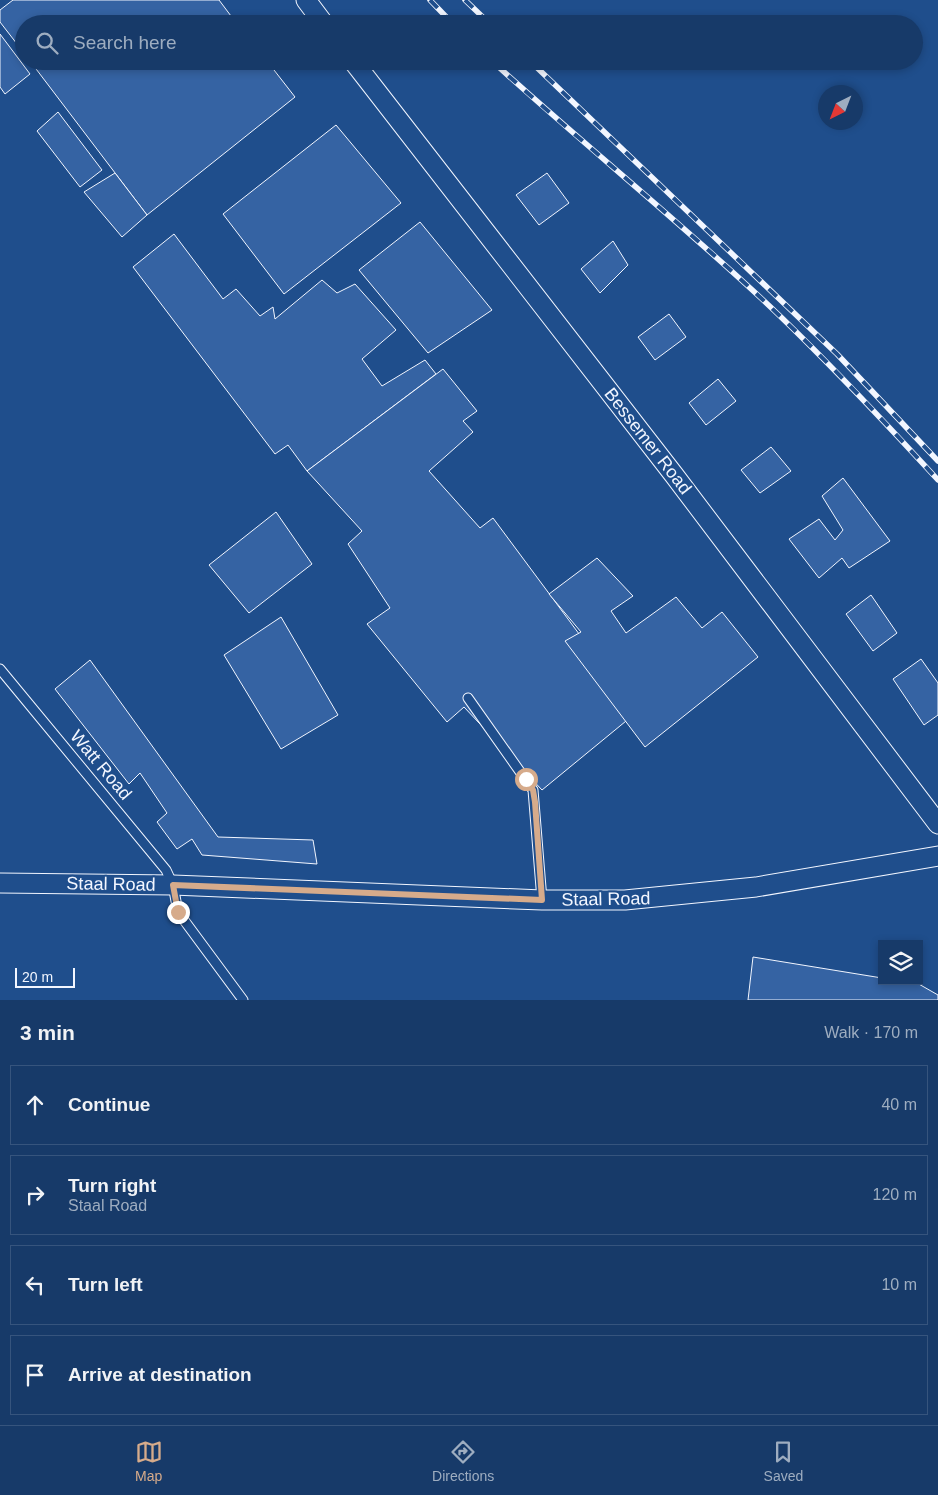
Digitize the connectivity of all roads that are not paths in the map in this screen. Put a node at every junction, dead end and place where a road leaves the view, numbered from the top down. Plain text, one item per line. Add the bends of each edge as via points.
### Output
1 (306, 0) edge
2 (317, 15) edge
3 (360, 70) edge
4 (0, 668) edge
5 (468, 698) dead end
6 (938, 824) edge
7 (938, 856) edge
8 (0, 883) edge
9 (173, 885) junction
10 (542, 900) junction
11 (243, 1000) edge

1 - 2 street
3 - 6 street, Bessemer Road via 668,467
4 - 9 lane, Watt Road via 166,870
5 - 10 lane via 533,790
7 - 10 street, Staal Road via 685,896
8 - 9 street, Staal Road
9 - 10 street, Staal Road
9 - 11 lane, Watt Road via 178,912

